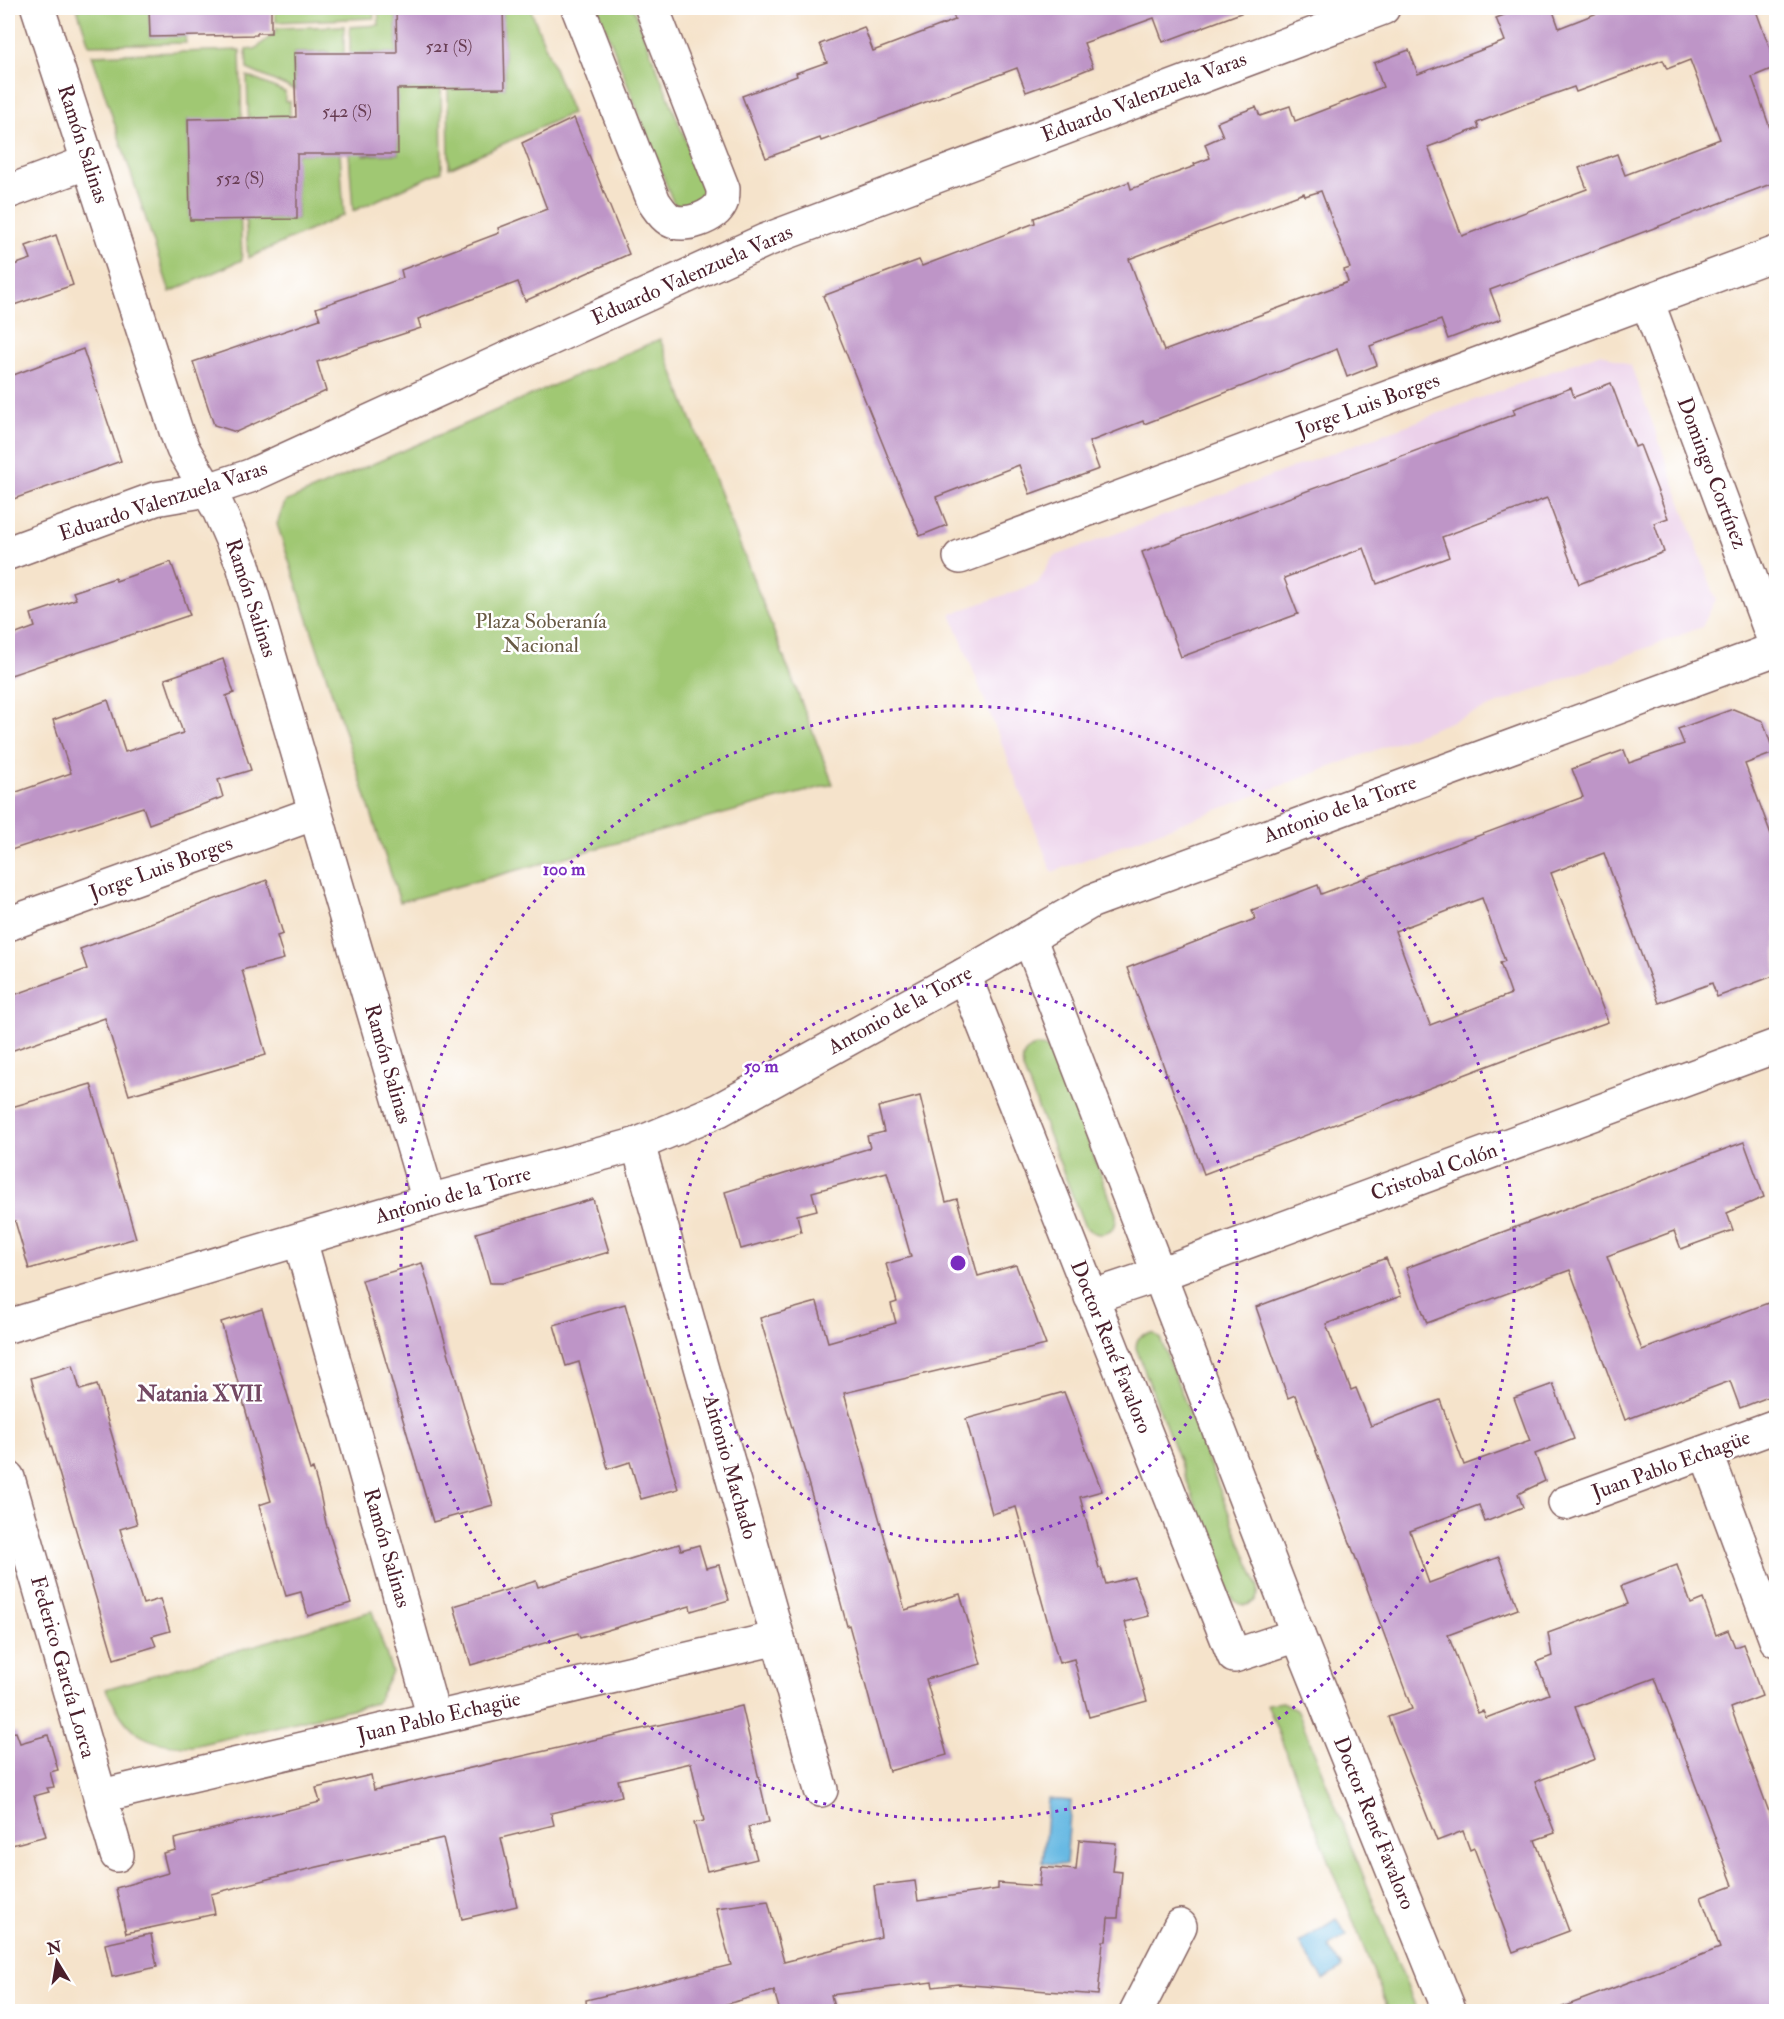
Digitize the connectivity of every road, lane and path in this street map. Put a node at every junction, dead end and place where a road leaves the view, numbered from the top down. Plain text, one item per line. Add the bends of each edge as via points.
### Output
1 (38, 8) edge
2 (578, 8) edge
3 (652, 8) edge
4 (1383, 8) edge
5 (88, 162) junction
6 (8, 192) edge
7 (700, 219) junction
8 (1776, 253) edge
9 (717, 262) junction
10 (1647, 301) junction
11 (208, 490) junction
12 (8, 553) edge
13 (960, 557) dead end
14 (1776, 647) edge
15 (315, 813) junction
16 (8, 924) edge
17 (1029, 937) junction
18 (964, 975) junction
19 (1776, 1046) edge
20 (639, 1144) junction
21 (429, 1202) junction
22 (300, 1240) junction
23 (1160, 1274) junction
24 (1091, 1297) junction
25 (8, 1326) edge
26 (1776, 1426) edge
27 (1706, 1452) junction
28 (8, 1478) edge
29 (1565, 1503) dead end
30 (1298, 1635) junction
31 (778, 1638) junction
32 (1776, 1640) edge
33 (434, 1718) junction
34 (821, 1790) dead end
35 (101, 1796) junction
36 (117, 1855) dead end
37 (1180, 1926) dead end
38 (1136, 2012) edge
39 (1450, 2012) edge

1 - 5 street, Ramón Salinas
2 - 7 street via 654,202 663,214 678,223
3 - 7 street via 723,189 717,210
4 - 9 street, Eduardo Valenzuela Varas
5 - 6 street
5 - 11 street, Ramón Salinas via 177,434
7 - 9 street
8 - 10 street, Jorge Luis Borges
9 - 11 street, Eduardo Valenzuela Varas via 250,476
10 - 13 street, Jorge Luis Borges
10 - 14 street, Domingo Cortínez
11 - 12 street, Eduardo Valenzuela Varas via 155,500
11 - 15 street, Ramón Salinas via 243,565
14 - 17 street, Antonio de la Torre via 1092,901
15 - 16 street, Jorge Luis Borges
15 - 21 street, Ramón Salinas
17 - 18 street, Antonio de la Torre
17 - 23 street, Doctor René Favaloro
18 - 20 street, Antonio de la Torre via 719,1110
18 - 24 street, Doctor René Favaloro
19 - 23 street, Cristobal Colón
20 - 21 street, Antonio de la Torre
20 - 31 street, Antonio Machado
21 - 22 street, Antonio de la Torre
22 - 25 street, Antonio de la Torre
22 - 33 street, Ramón Salinas
23 - 24 street, Cristobal Colón
23 - 30 street, Doctor René Favaloro
24 - 30 street, Doctor René Favaloro via 1234,1656
26 - 27 street, Juan Pablo Echagüe
27 - 29 street, Juan Pablo Echagüe
27 - 32 street
28 - 35 street, Federico García Lorca
30 - 39 street, Doctor René Favaloro
31 - 33 street, Juan Pablo Echagüe
31 - 34 street, Antonio Machado
33 - 35 street, Juan Pablo Echagüe
35 - 36 street, Federico García Lorca
37 - 38 street

